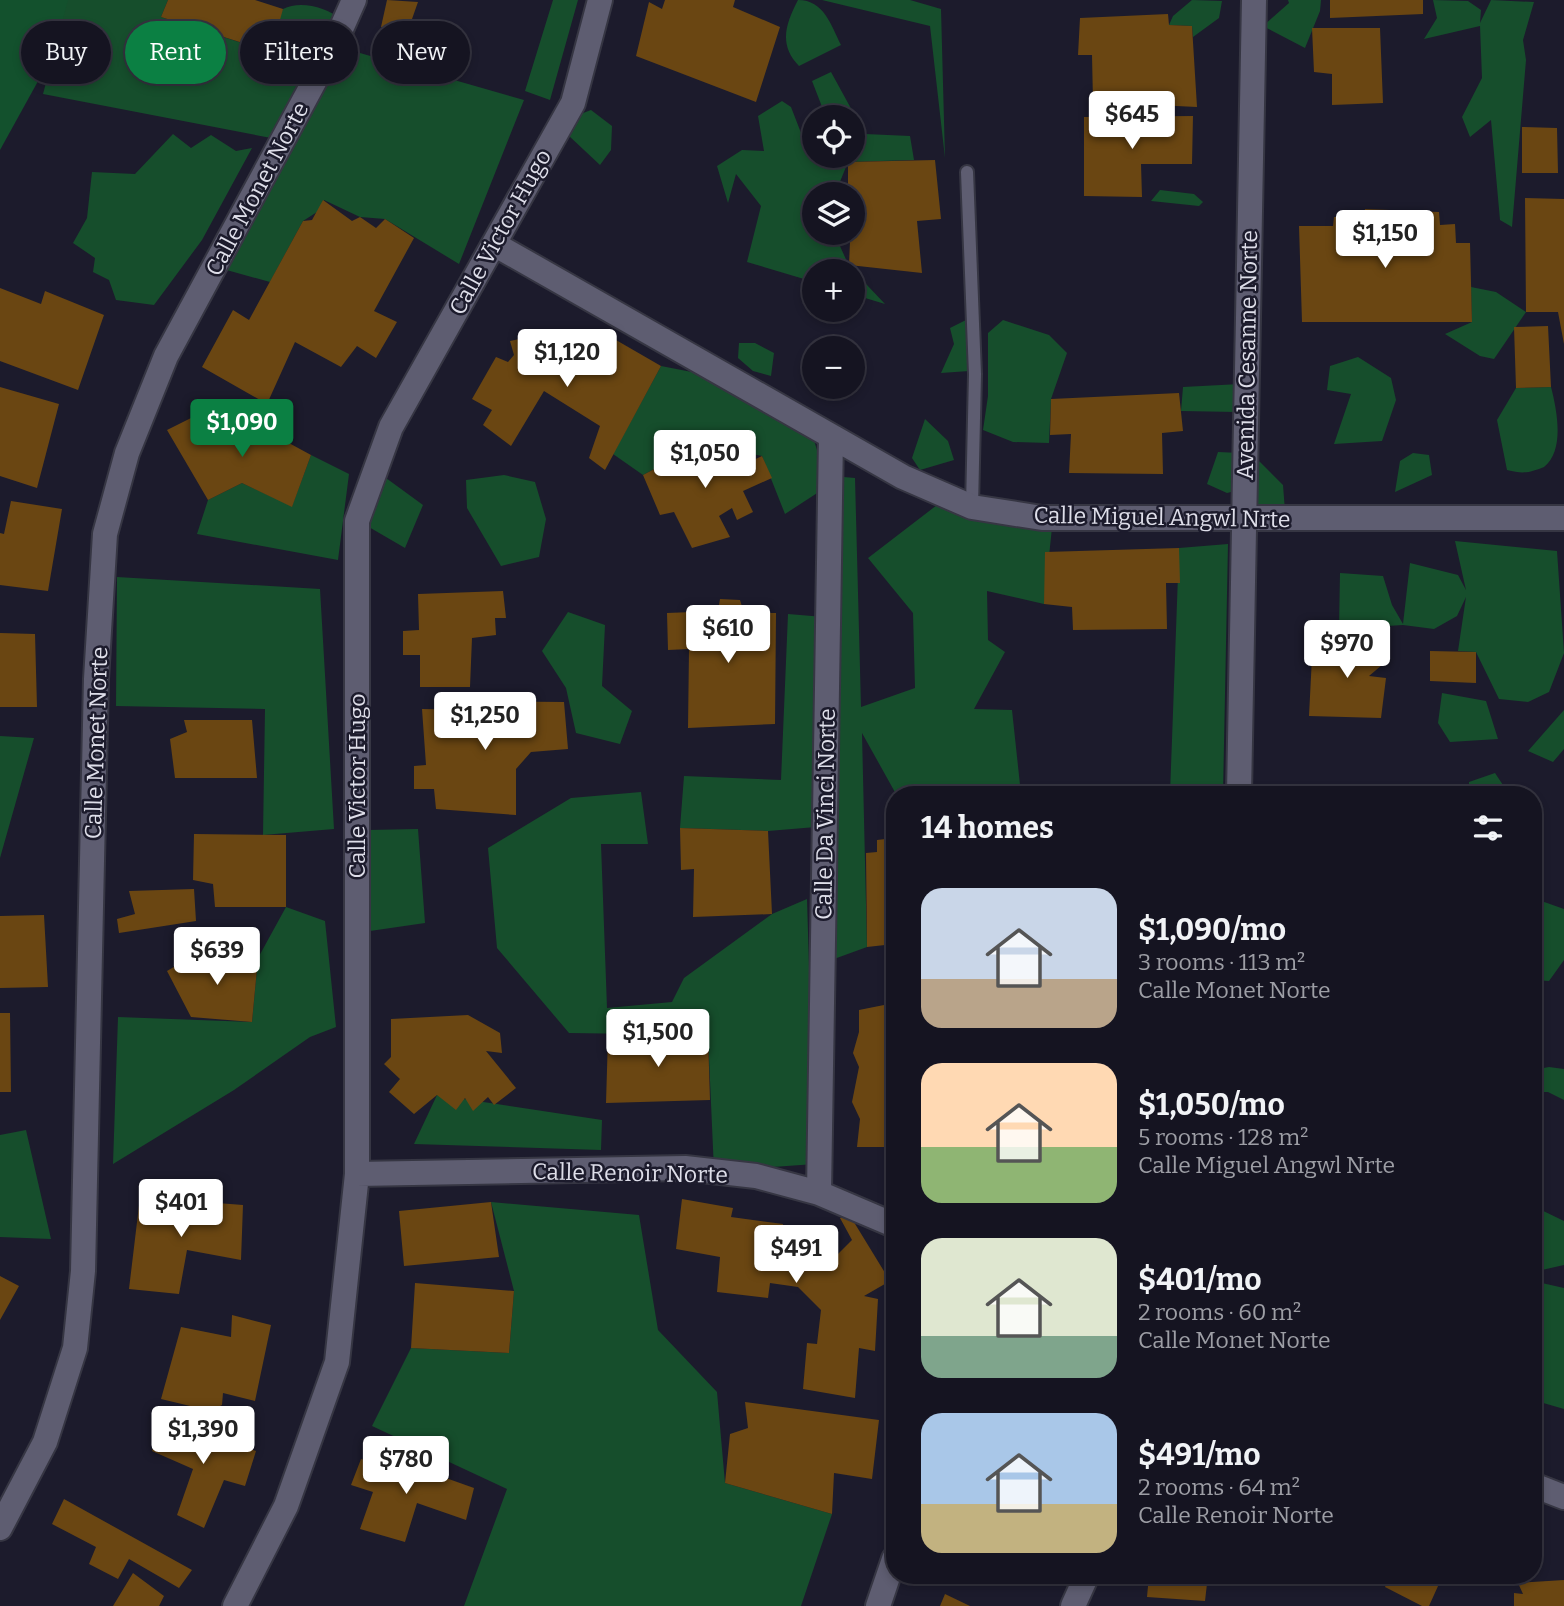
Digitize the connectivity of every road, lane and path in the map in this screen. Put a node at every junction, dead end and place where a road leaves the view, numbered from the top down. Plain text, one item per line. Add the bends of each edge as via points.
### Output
1 (354, 0) edge
2 (600, 0) edge
3 (1254, 0) edge
4 (967, 172) dead end
5 (494, 244) junction
6 (831, 436) junction
7 (972, 507) junction
8 (1244, 519) junction
9 (1564, 519) edge
10 (1239, 786) edge
11 (357, 1174) junction
12 (819, 1193) junction
13 (886, 1222) edge
14 (1542, 1488) edge
15 (1564, 1497) edge
16 (0, 1528) edge
17 (886, 1582) edge
18 (1083, 1584) edge
19 (235, 1606) edge
20 (878, 1606) edge
21 (1073, 1606) edge

1 - 16 street, Calle Monet Norte via 166,356 127,453 105,534 96,679 83,1272 75,1348 45,1442
2 - 5 street, Calle Victor Hugo via 573,103
3 - 8 street, Avenida Cesanne Norte
4 - 7 lane via 975,374
5 - 6 street, Calle Miguel Angwl Nrte
5 - 11 street, Calle Victor Hugo via 391,427 356,521
6 - 7 street, Calle Miguel Angwl Nrte via 904,477
6 - 12 street, Calle Da Vinci Norte
7 - 8 street, Calle Miguel Angwl Nrte via 1042,518
8 - 9 street, Calle Miguel Angwl Nrte
8 - 10 street, Avenida Cesanne Norte
11 - 12 street, Calle Renoir Norte via 685,1168 756,1176
11 - 19 street, Calle Victor Hugo via 337,1362 286,1506
12 - 13 street, Calle Renoir Norte
14 - 15 street
17 - 20 street
18 - 21 street

